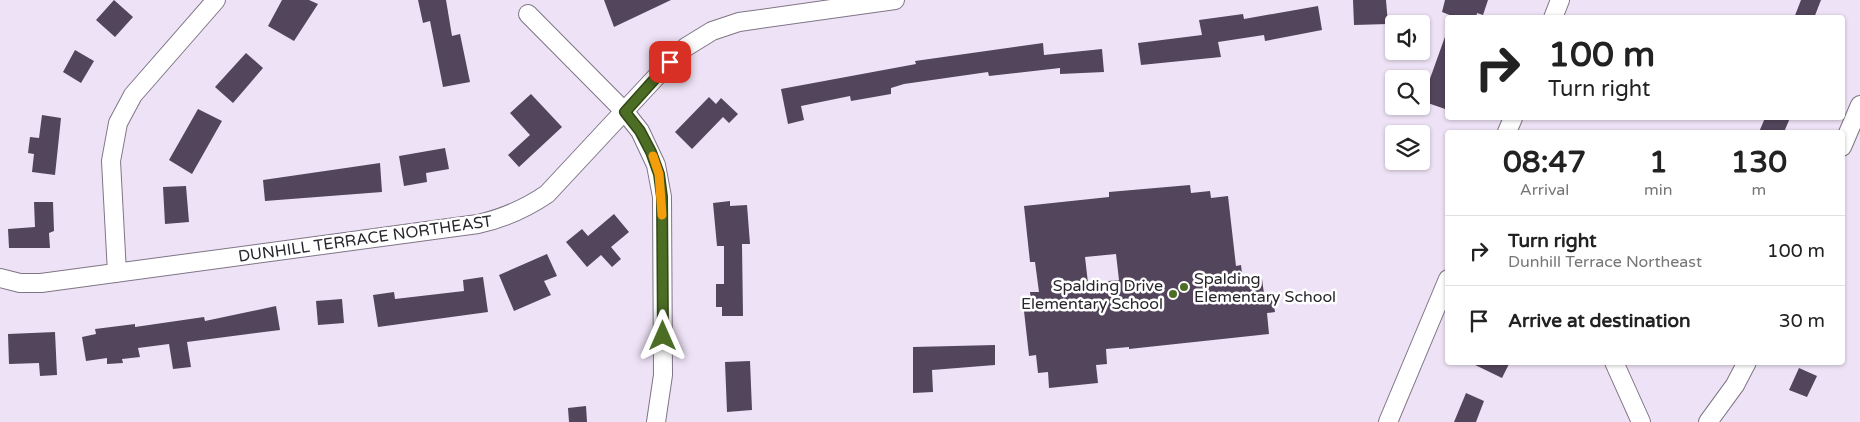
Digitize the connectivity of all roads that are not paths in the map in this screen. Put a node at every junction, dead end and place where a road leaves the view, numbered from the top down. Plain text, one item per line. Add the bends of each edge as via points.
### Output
1 (216, 0) edge
2 (895, 0) edge
3 (1560, 0) edge
4 (528, 14) dead end
5 (1554, 15) edge
6 (1860, 105) edge
7 (625, 112) junction
8 (1845, 140) edge
9 (117, 273) junction
10 (0, 278) edge
11 (1445, 286) edge
12 (1615, 365) edge
13 (1746, 365) edge
14 (656, 422) edge
15 (1388, 422) edge
16 (1641, 422) edge
17 (1708, 422) edge

1 - 9 street via 133,94 118,123 111,161
2 - 7 street, DUNHILL TERRACE NORTHEAST via 739,22 712,31 670,62
3 - 5 street
4 - 7 street
6 - 8 street
7 - 9 street, DUNHILL TERRACE NORTHEAST via 547,194 500,220
7 - 14 street via 651,152 659,174 662,197 663,375
9 - 10 street, DUNHILL TERRACE NORTHEAST via 40,283
11 - 15 street
12 - 16 street
13 - 17 street

